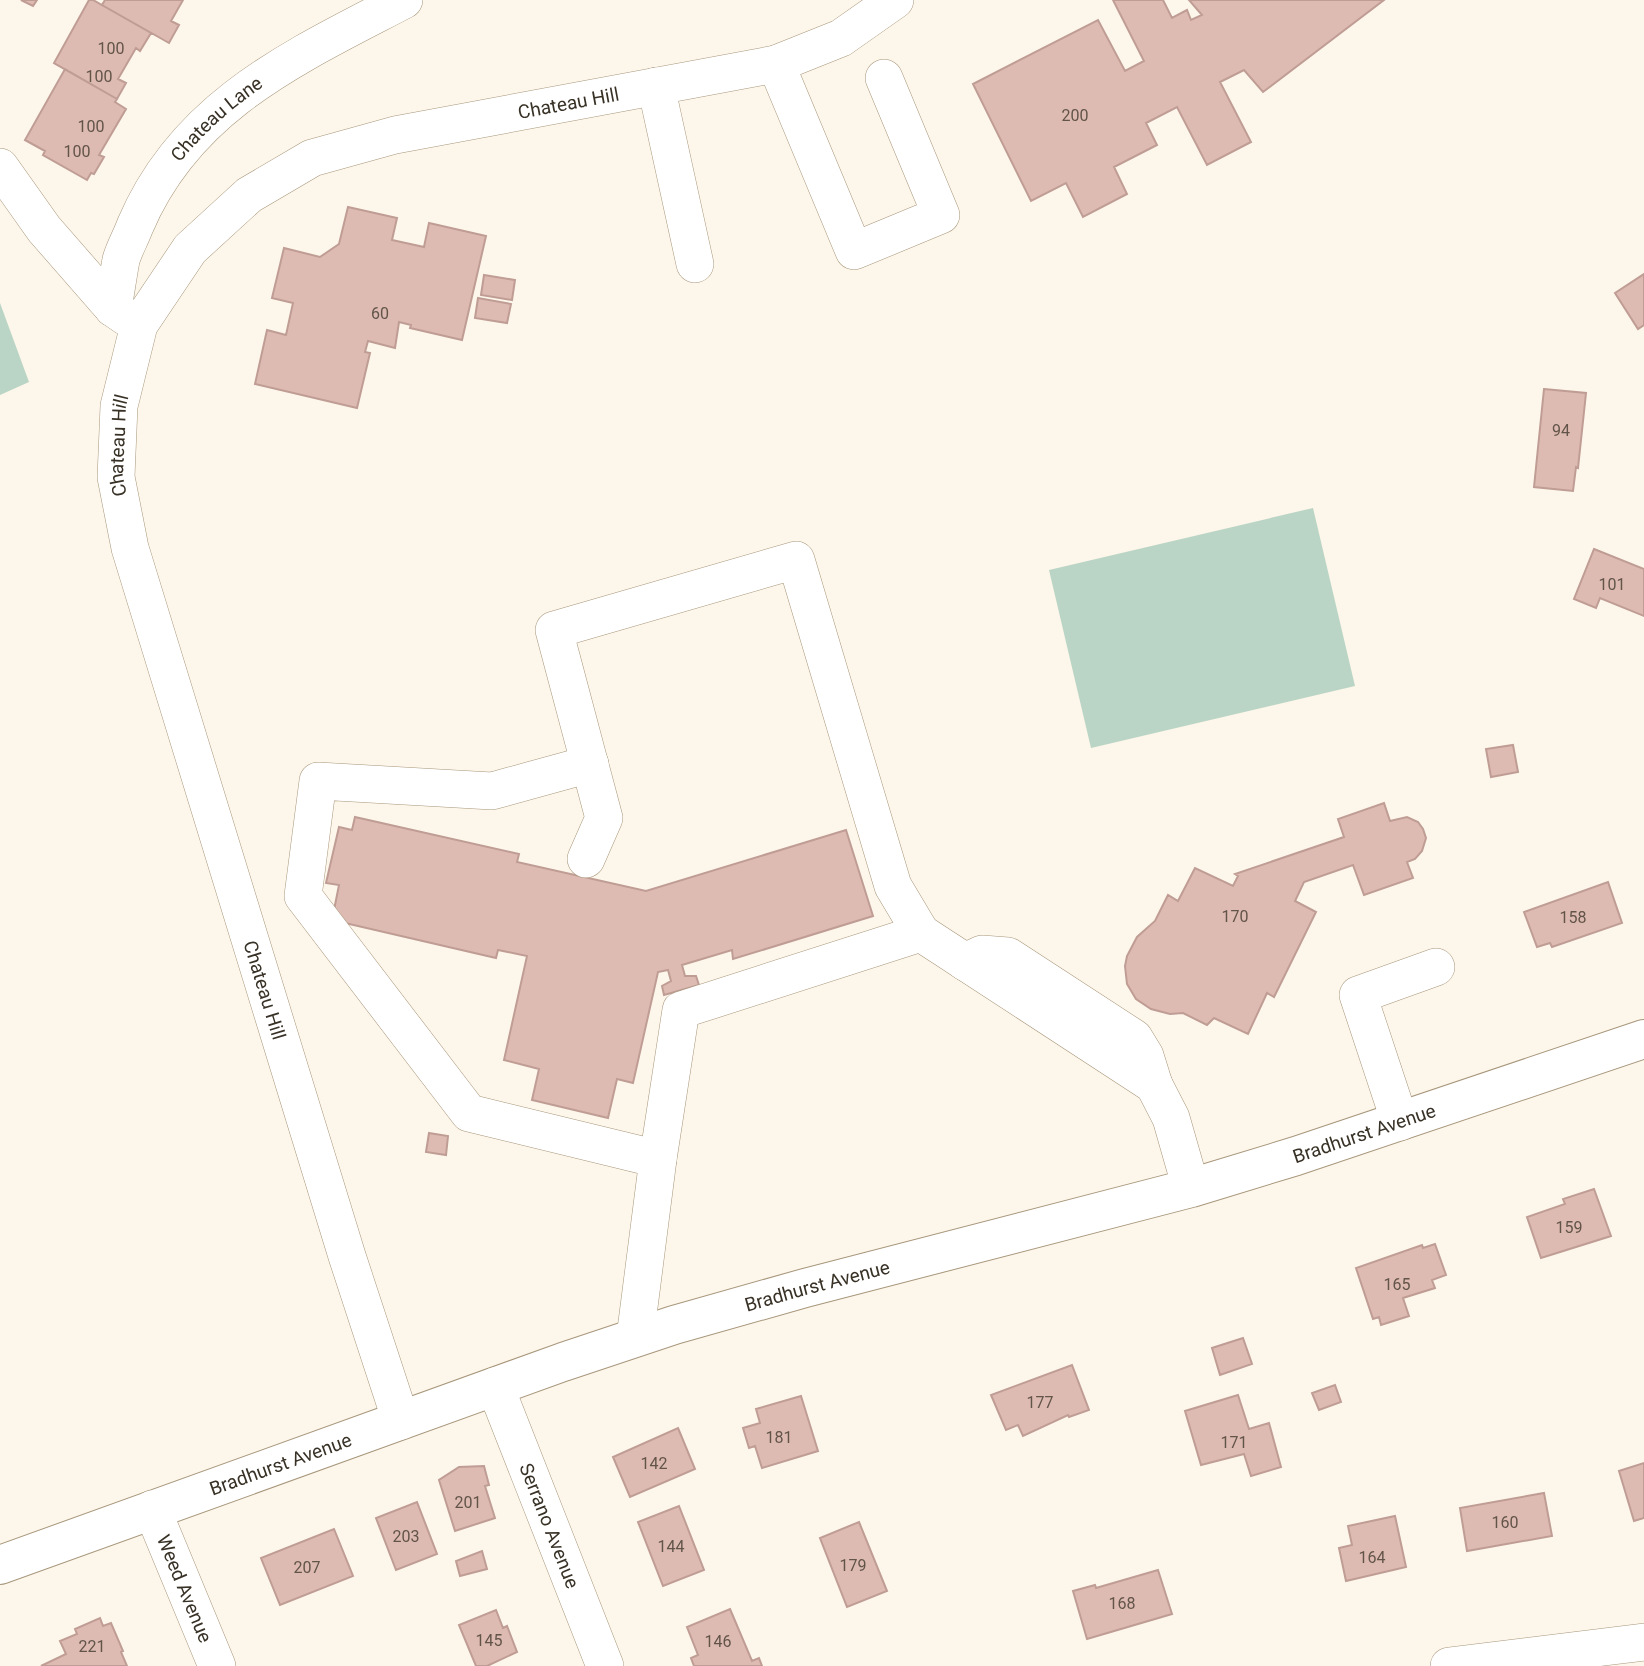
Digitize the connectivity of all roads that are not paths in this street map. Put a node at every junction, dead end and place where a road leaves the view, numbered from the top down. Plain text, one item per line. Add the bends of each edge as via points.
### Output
1 (404, 0) edge
2 (895, 0) edge
3 (776, 64) junction
4 (884, 78) dead end
5 (656, 86) junction
6 (0, 167) edge
7 (695, 264) dead end
8 (126, 317) junction
9 (590, 764) junction
10 (586, 859) dead end
11 (921, 933) junction
12 (1436, 967) dead end
13 (1644, 1039) edge
14 (1400, 1122) junction
15 (658, 1159) junction
16 (1191, 1188) junction
17 (635, 1338) junction
18 (495, 1386) junction
19 (401, 1420) junction
20 (152, 1509) junction
21 (0, 1565) edge
22 (1644, 1642) edge
23 (217, 1666) edge
24 (605, 1666) edge
25 (1449, 1666) edge

1 - 8 street, Chateau Lane via 286,61 225,105 181,149 146,201 122,258
2 - 3 street, Chateau Hill via 841,38
3 - 4 street via 854,251 941,215
3 - 5 street, Chateau Hill
5 - 7 street
5 - 8 street, Chateau Hill via 395,135 312,158 249,195
6 - 8 street via 44,229
8 - 19 street, Chateau Hill via 116,477 130,548
9 - 10 street via 604,818
9 - 11 street via 554,631 796,560 893,886
9 - 15 street via 492,791 318,781 303,896 469,1112
11 - 15 street via 681,1010
11 - 16 street via 1154,1085 1171,1118
12 - 14 street via 1358,995
13 - 14 main road, Bradhurst Avenue
14 - 16 main road, Bradhurst Avenue
15 - 17 street
16 - 17 main road, Bradhurst Avenue via 765,1298
17 - 18 main road, Bradhurst Avenue
18 - 19 main road, Bradhurst Avenue
18 - 24 street, Serrano Avenue
19 - 20 main road, Bradhurst Avenue
20 - 21 main road, Bradhurst Avenue
20 - 23 street, Weed Avenue
22 - 25 street

